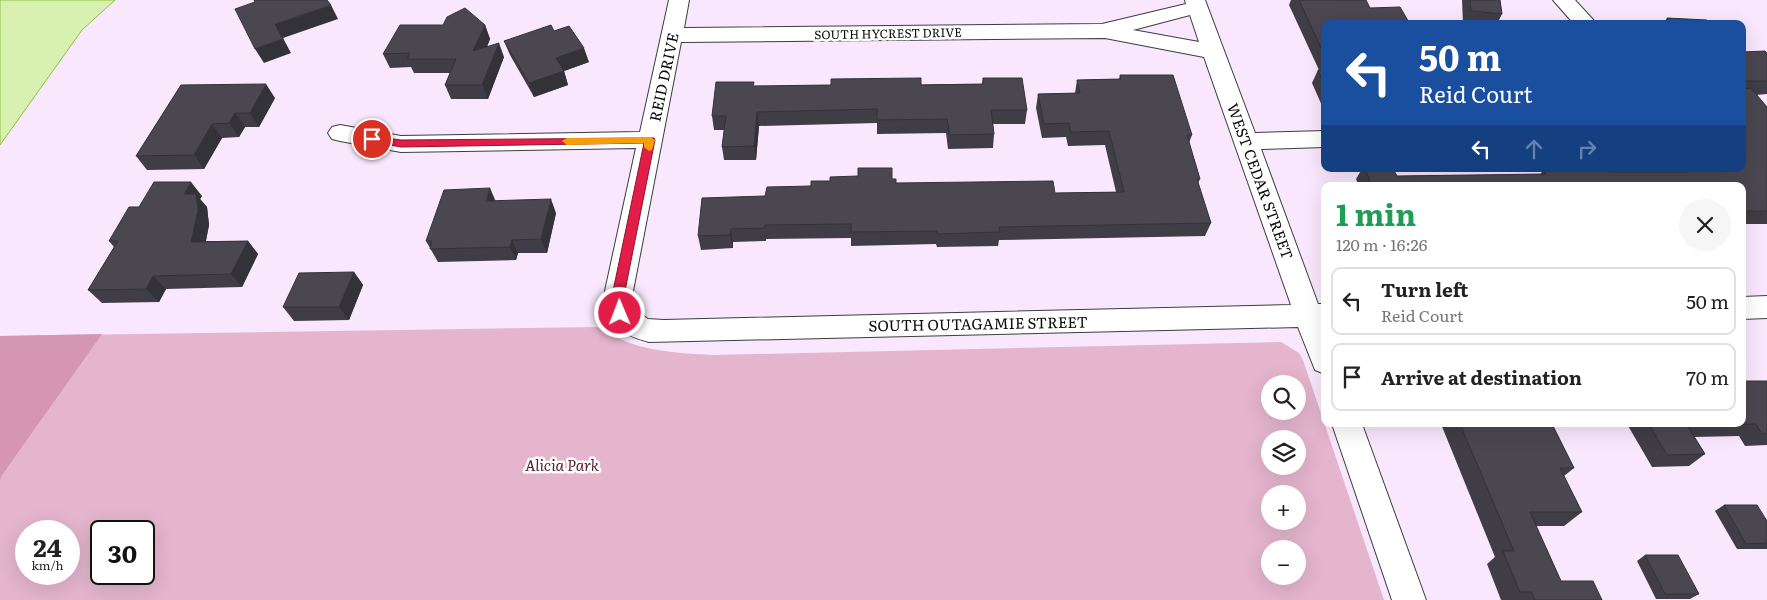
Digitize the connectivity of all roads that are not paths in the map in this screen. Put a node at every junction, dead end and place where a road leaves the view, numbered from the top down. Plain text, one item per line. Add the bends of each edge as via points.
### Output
1 (679, 0) edge
2 (1562, 0) edge
3 (1197, 4) edge
4 (1582, 20) edge
5 (1104, 31) junction
6 (672, 35) junction
7 (1214, 52) junction
8 (340, 133) dead end
9 (1321, 139) edge
10 (650, 140) junction
11 (1247, 140) junction
12 (1767, 307) edge
13 (1746, 308) edge
14 (1317, 315) edge
15 (632, 326) joint
16 (1321, 338) edge
17 (1348, 427) edge
18 (1409, 600) edge

1 - 6 street, REID DRIVE
2 - 4 street
3 - 5 street, SOUTH HYCREST DRIVE
3 - 7 street, WEST CEDAR STREET
5 - 6 street, SOUTH HYCREST DRIVE
5 - 7 street, SOUTH HYCREST DRIVE
6 - 10 street, REID DRIVE
7 - 11 street, WEST CEDAR STREET
8 - 10 street via 401,144
9 - 11 street
10 - 15 street, REID DRIVE via 619,291 620,313
11 - 14 street, WEST CEDAR STREET
12 - 13 street
14 - 15 street, SOUTH OUTAGAMIE STREET via 684,331 651,331
14 - 16 street, WEST CEDAR STREET
17 - 18 street

